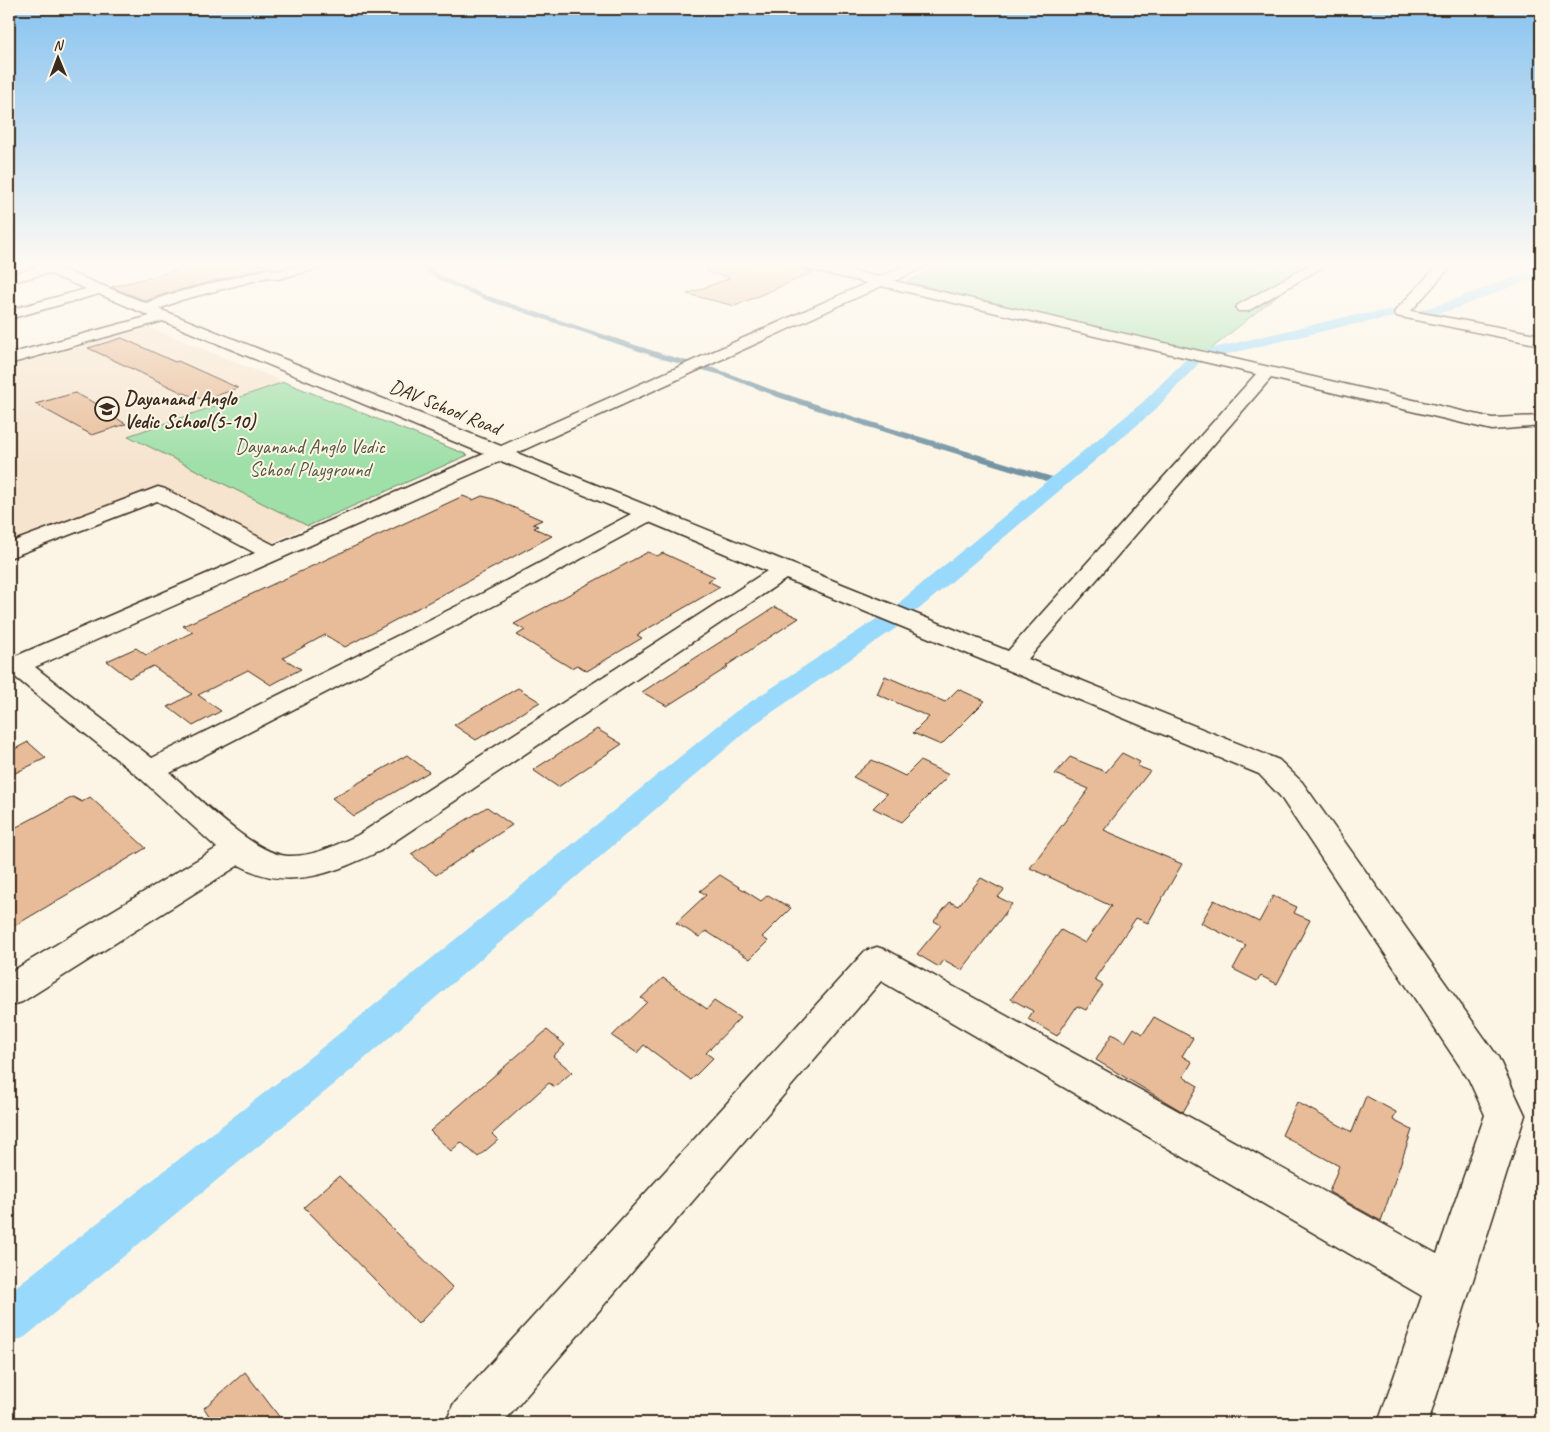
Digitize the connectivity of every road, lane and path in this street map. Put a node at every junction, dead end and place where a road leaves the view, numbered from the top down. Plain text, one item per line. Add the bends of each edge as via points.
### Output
1 (108, 332) edge
2 (204, 332) edge
3 (768, 332) edge
4 (1099, 332) edge
5 (1498, 332) edge
6 (1541, 340) edge
7 (9, 359) edge
8 (1268, 372) junction
9 (1541, 422) edge
10 (502, 454) junction
11 (649, 513) junction
12 (9, 551) edge
13 (273, 553) junction
14 (785, 569) junction
15 (1012, 662) junction
16 (13, 667) edge
17 (150, 771) junction
18 (238, 850) junction
19 (9, 991) edge
20 (1448, 1286) junction
21 (471, 1423) edge
22 (1403, 1423) edge

1 - 7 street
2 - 10 street, DAV School Road
3 - 10 street
4 - 8 street
5 - 6 street
8 - 9 street via 1492,424
8 - 15 street
10 - 11 street, DAV School Road
10 - 13 street
11 - 14 street, DAV School Road
11 - 17 street via 493,597
12 - 13 street via 158,493
13 - 16 street
14 - 15 street, DAV School Road
14 - 18 street via 369,843 303,868 277,867 255,861
15 - 20 street, DAV School Road via 1269,767 1291,789 1484,1069 1506,1115
16 - 17 street
17 - 18 street
18 - 19 street
20 - 21 street via 877,961
20 - 22 street, DAV School Road

